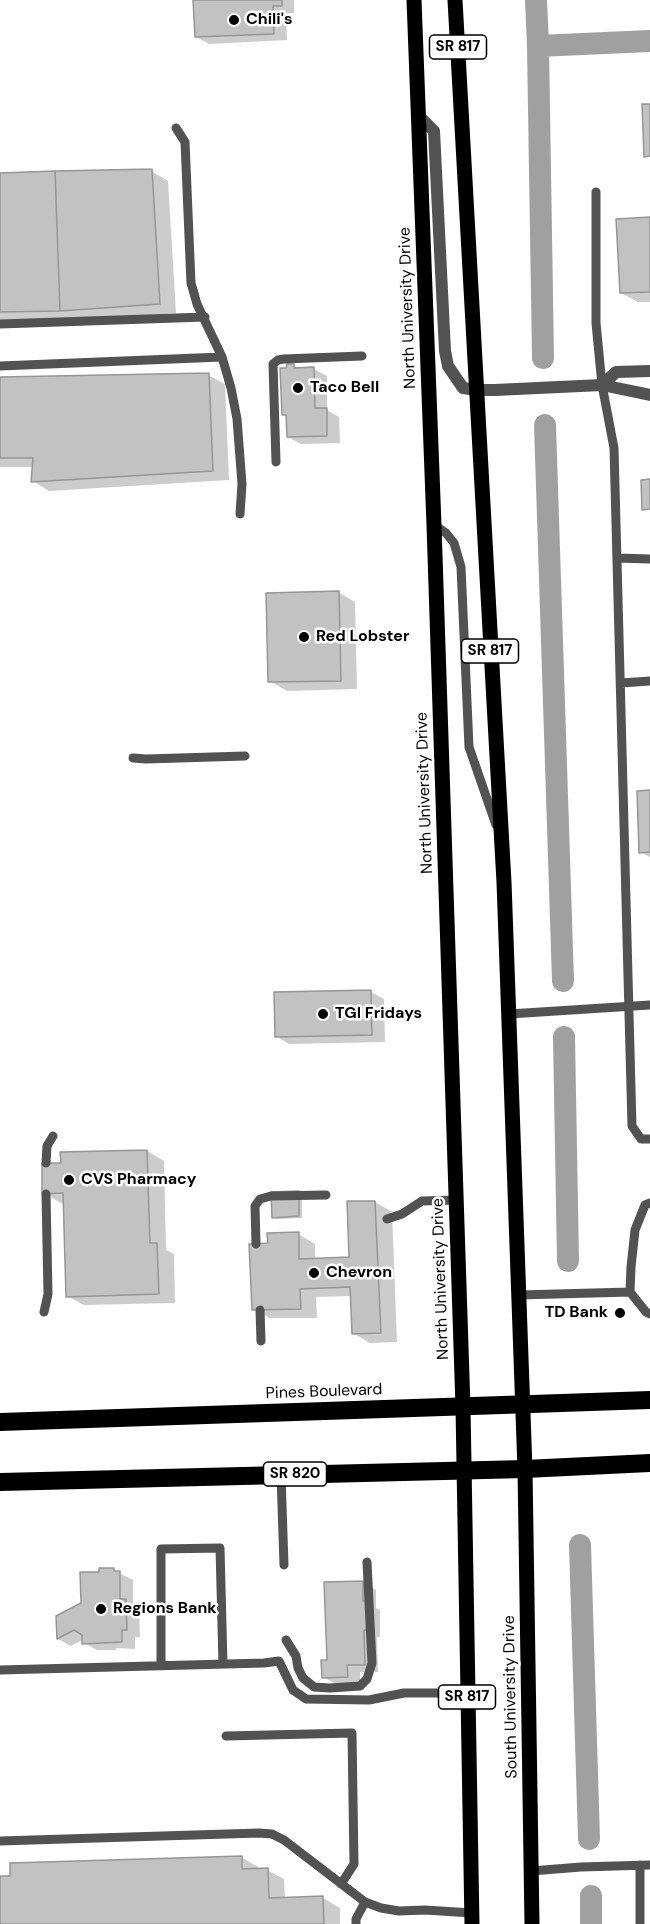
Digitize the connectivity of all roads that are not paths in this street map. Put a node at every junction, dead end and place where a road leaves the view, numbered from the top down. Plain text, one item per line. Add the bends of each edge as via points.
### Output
1 (414, 0) edge
2 (455, 0) edge
3 (419, 116) junction
4 (176, 128) dead end
5 (596, 192) dead end
6 (205, 317) junction
7 (0, 324) edge
8 (362, 356) dead end
9 (222, 357) junction
10 (0, 366) edge
11 (650, 371) edge
12 (602, 385) junction
13 (477, 390) junction
14 (650, 395) edge
15 (276, 462) dead end
16 (240, 514) dead end
17 (434, 525) junction
18 (617, 558) junction
19 (650, 559) edge
20 (650, 681) edge
21 (621, 683) junction
22 (245, 756) dead end
23 (133, 758) dead end
24 (500, 836) junction
25 (650, 1005) edge
26 (630, 1007) junction
27 (508, 1014) junction
28 (53, 1136) dead end
29 (646, 1139) edge
30 (46, 1163) dead end
31 (46, 1194) dead end
32 (326, 1195) dead end
33 (456, 1200) junction
34 (650, 1203) edge
35 (387, 1219) dead end
36 (256, 1244) dead end
37 (630, 1292) junction
38 (519, 1295) junction
39 (260, 1310) dead end
40 (44, 1312) dead end
41 (650, 1314) edge
42 (261, 1341) dead end
43 (650, 1400) edge
44 (524, 1404) junction
45 (463, 1407) junction
46 (0, 1422) edge
47 (650, 1463) edge
48 (525, 1469) junction
49 (465, 1470) junction
50 (281, 1474) junction
51 (0, 1482) edge
52 (367, 1562) dead end
53 (284, 1565) dead end
54 (286, 1640) dead end
55 (161, 1664) junction
56 (223, 1664) junction
57 (0, 1670) edge
58 (467, 1693) junction
59 (226, 1736) dead end
60 (0, 1841) edge
61 (650, 1864) edge
62 (640, 1865) junction
63 (531, 1871) junction
64 (341, 1884) junction
65 (364, 1902) junction
66 (472, 1918) edge
67 (356, 1924) edge
68 (532, 1924) edge
69 (640, 1924) edge

1 - 3 main road, North University Drive / SR 817
2 - 13 main road, SR 817
3 - 13 street, North University Drive via 434,131 448,366 464,388
3 - 17 main road, North University Drive / SR 817
4 - 6 lane via 185,142 191,283
5 - 12 lane via 596,323
6 - 7 lane
6 - 9 lane
8 - 15 lane via 284,358 273,364
9 - 10 lane
9 - 16 lane via 237,419
11 - 12 street via 616,372
12 - 13 street
12 - 14 street
12 - 18 lane via 614,448
13 - 24 main road, SR 817
17 - 24 lane via 454,543 461,567 469,747
17 - 33 main road, North University Drive / SR 817
18 - 19 lane
18 - 21 lane
20 - 21 lane
21 - 26 lane
22 - 23 lane
24 - 27 main road, SR 817
25 - 26 lane
26 - 27 lane
26 - 29 lane via 632,1126
27 - 38 main road, SR 817
28 - 30 lane via 46,1146
31 - 40 lane via 48,1294
32 - 36 lane via 260,1199 255,1206
33 - 35 lane via 422,1201
33 - 45 main road, North University Drive / SR 817
34 - 37 lane via 645,1205 635,1230
37 - 38 lane
37 - 41 lane
38 - 44 main road, SR 817
39 - 42 lane
43 - 44 highway, Pines Boulevard
44 - 45 highway, Pines Boulevard
44 - 48 main road, SR 817
45 - 46 highway, Pines Boulevard
45 - 49 main road, North University Drive / SR 817
47 - 48 highway, SR 820
48 - 49 highway, SR 820
48 - 63 main road, South University Drive / SR 817
49 - 50 highway, SR 820
49 - 58 main road, SR 817
50 - 51 highway, SR 820
50 - 53 lane
52 - 54 lane via 372,1663 360,1686 314,1686 303,1678
55 - 56 lane
55 - 56 lane via 161,1549 220,1548
55 - 57 lane
56 - 58 lane via 279,1660 293,1690 306,1699 369,1700 404,1693
58 - 66 main road, SR 817
59 - 64 lane via 352,1733 354,1864
60 - 64 lane via 272,1834
61 - 62 lane
62 - 63 lane
62 - 69 lane
63 - 68 main road, South University Drive / SR 817
64 - 65 lane
65 - 66 lane via 399,1911 425,1910
65 - 67 lane

